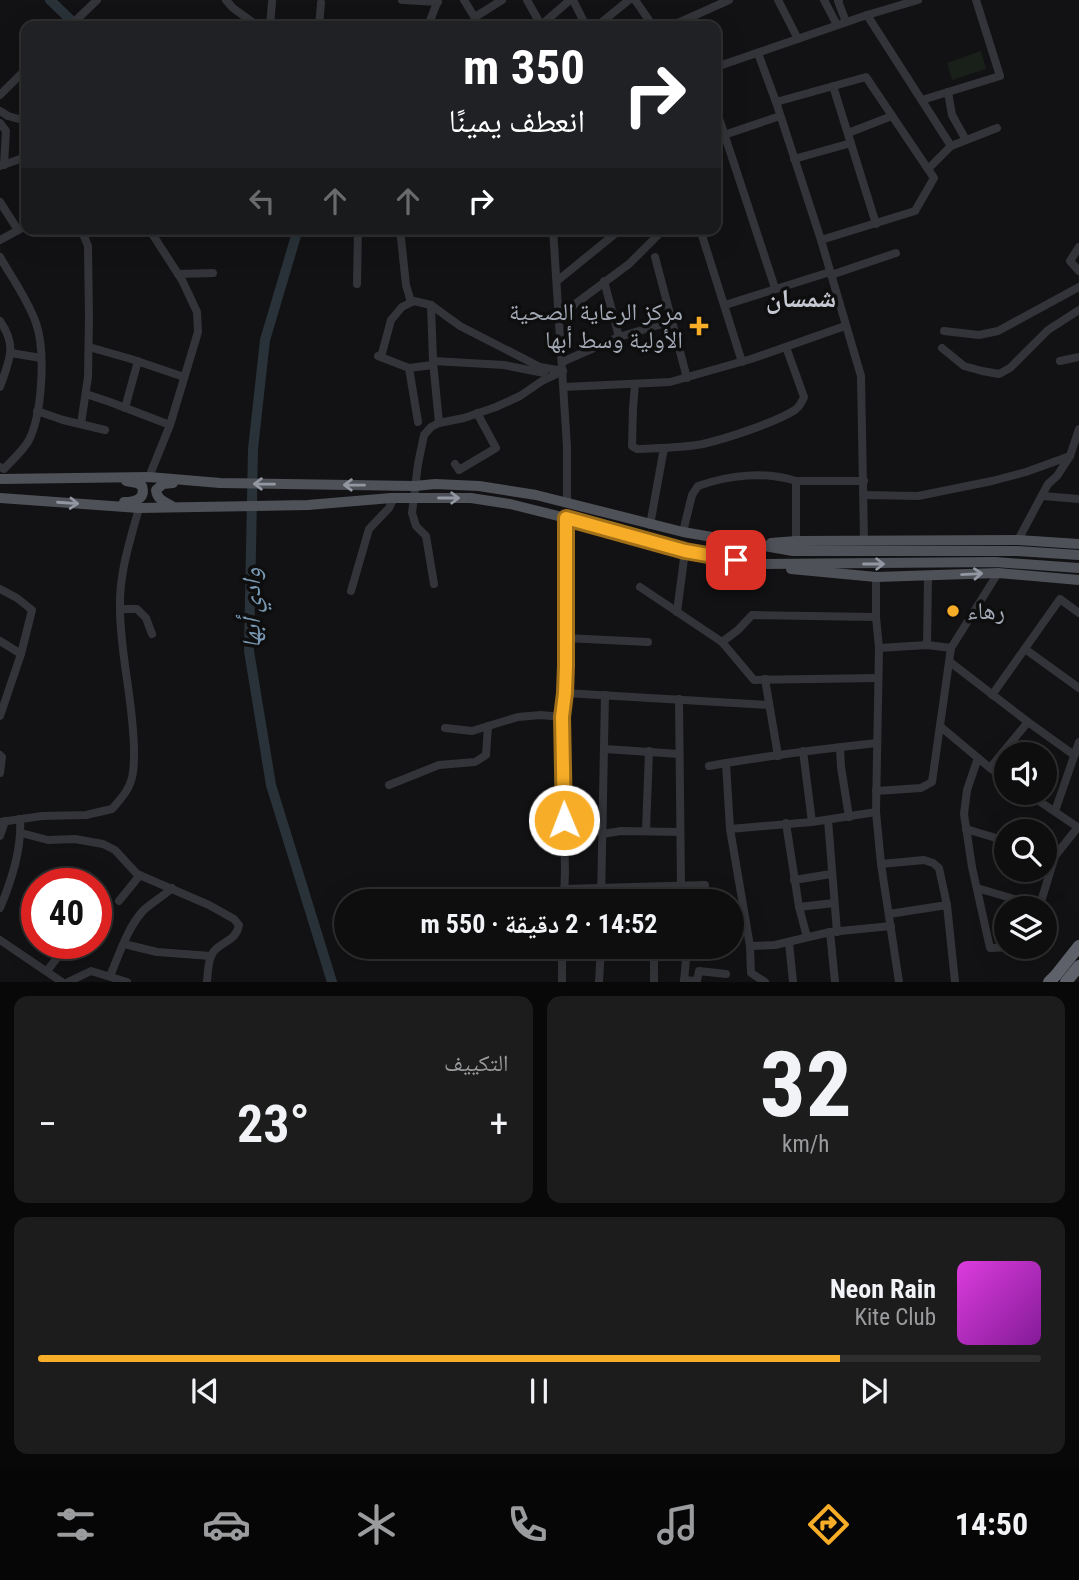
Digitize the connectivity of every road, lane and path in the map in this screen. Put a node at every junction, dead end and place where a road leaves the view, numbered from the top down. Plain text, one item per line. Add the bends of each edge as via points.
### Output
1 (97, 0) edge
2 (226, 0) edge
3 (402, 0) edge
4 (464, 0) edge
5 (502, 0) edge
6 (527, 0) edge
7 (572, 0) edge
8 (629, 0) edge
9 (635, 0) edge
10 (729, 0) edge
11 (778, 0) edge
12 (824, 0) edge
13 (839, 0) edge
14 (918, 0) edge
15 (975, 0) edge
16 (438, 1) edge
17 (272, 2) dead end
18 (321, 3) dead end
19 (867, 15) junction
20 (475, 17) junction
21 (75, 21) edge
22 (251, 21) edge
23 (270, 21) edge
24 (319, 21) edge
25 (430, 21) edge
26 (477, 21) edge
27 (538, 21) edge
28 (547, 21) edge
29 (583, 21) edge
30 (603, 21) edge
31 (650, 21) edge
32 (682, 21) edge
33 (842, 24) junction
34 (798, 39) junction
35 (758, 53) junction
36 (721, 65) edge
37 (21, 74) edge
38 (833, 86) junction
39 (948, 92) junction
40 (0, 94) edge
41 (922, 100) junction
42 (776, 102) junction
43 (0, 111) edge
44 (780, 116) junction
45 (892, 116) junction
46 (21, 120) edge
47 (0, 123) edge
48 (721, 124) edge
49 (997, 128) dead end
50 (848, 133) junction
51 (724, 135) junction
52 (966, 140) junction
53 (851, 143) junction
54 (951, 146) junction
55 (21, 159) edge
56 (794, 159) junction
57 (2, 165) edge
58 (928, 169) junction
59 (0, 202) edge
60 (876, 224) junction
61 (21, 227) edge
62 (21, 229) edge
63 (84, 235) edge
64 (153, 235) edge
65 (358, 235) edge
66 (401, 235) edge
67 (553, 235) edge
68 (614, 235) edge
69 (653, 235) edge
70 (658, 235) edge
71 (701, 235) edge
72 (655, 238) junction
73 (0, 240) edge
74 (821, 240) junction
75 (1079, 247) edge
76 (896, 253) dead end
77 (0, 257) edge
78 (655, 257) dead end
79 (1079, 271) edge
80 (212, 273) dead end
81 (830, 273) junction
82 (178, 274) junction
83 (557, 281) junction
84 (604, 281) junction
85 (357, 284) dead end
86 (1079, 287) edge
87 (775, 288) junction
88 (411, 302) junction
89 (431, 305) junction
90 (725, 305) junction
91 (1079, 310) edge
92 (559, 316) junction
93 (0, 321) edge
94 (672, 321) junction
95 (845, 326) junction
96 (944, 331) dead end
97 (620, 337) junction
98 (89, 347) junction
99 (786, 347) junction
100 (942, 348) dead end
101 (10, 353) junction
102 (1079, 357) edge
103 (41, 358) junction
104 (138, 361) junction
105 (742, 362) junction
106 (1060, 362) dead end
107 (433, 363) junction
108 (409, 368) junction
109 (560, 369) junction
110 (184, 377) junction
111 (687, 378) junction
112 (635, 384) junction
113 (0, 387) edge
114 (564, 387) junction
115 (86, 394) junction
116 (125, 408) junction
117 (37, 411) junction
118 (477, 414) junction
119 (418, 422) dead end
120 (439, 423) junction
121 (81, 424) junction
122 (170, 425) junction
123 (1079, 429) edge
124 (105, 430) dead end
125 (664, 448) junction
126 (1070, 457) junction
127 (455, 464) dead end
128 (0, 467) edge
129 (149, 477) junction
130 (106, 478) junction
131 (0, 479) edge
132 (197, 481) junction
133 (796, 481) junction
134 (864, 481) junction
135 (415, 492) junction
136 (864, 495) junction
137 (1043, 496) junction
138 (0, 498) edge
139 (391, 498) junction
140 (1079, 499) edge
141 (567, 503) junction
142 (93, 505) junction
143 (139, 508) junction
144 (175, 508) junction
145 (566, 518) junction
146 (650, 525) junction
147 (683, 532) junction
148 (1018, 540) junction
149 (796, 541) junction
150 (864, 541) junction
151 (892, 541) junction
152 (749, 544) junction
153 (1079, 544) edge
154 (685, 551) junction
155 (956, 551) junction
156 (1079, 555) edge
157 (952, 563) junction
158 (757, 564) junction
159 (1079, 568) edge
160 (998, 573) junction
161 (928, 576) junction
162 (876, 577) junction
163 (1079, 580) edge
164 (434, 584) dead end
165 (640, 587) dead end
166 (0, 589) edge
167 (351, 591) dead end
168 (120, 609) junction
169 (677, 612) junction
170 (1079, 613) edge
171 (876, 617) junction
172 (152, 634) dead end
173 (565, 638) junction
174 (0, 641) edge
175 (648, 642) dead end
176 (722, 642) junction
177 (927, 645) junction
178 (879, 648) junction
179 (951, 648) junction
180 (1025, 649) junction
181 (21, 654) junction
182 (950, 662) junction
183 (877, 678) junction
184 (765, 679) junction
185 (1079, 688) edge
186 (565, 693) junction
187 (605, 695) junction
188 (992, 695) junction
189 (679, 698) junction
190 (769, 705) junction
191 (0, 716) edge
192 (562, 717) junction
193 (1028, 722) junction
194 (488, 726) junction
195 (941, 727) junction
196 (445, 728) dead end
197 (1079, 742) edge
198 (877, 743) junction
199 (840, 747) junction
200 (605, 748) junction
201 (649, 751) junction
202 (803, 751) junction
203 (680, 754) junction
204 (0, 755) edge
205 (1074, 755) junction
206 (778, 756) junction
207 (978, 758) junction
208 (726, 763) junction
209 (709, 766) dead end
210 (990, 768) junction
211 (1069, 770) junction
212 (994, 771) edge
213 (0, 773) edge
214 (1079, 774) edge
215 (389, 785) dead end
216 (876, 791) junction
217 (1046, 805) edge
218 (1055, 811) junction
219 (876, 812) junction
220 (849, 817) junction
221 (20, 819) junction
222 (828, 820) junction
223 (2, 822) edge
224 (812, 822) junction
225 (786, 823) junction
226 (1079, 827) edge
227 (730, 829) junction
228 (966, 829) junction
229 (646, 831) junction
230 (680, 832) junction
231 (21, 833) junction
232 (602, 834) junction
233 (0, 836) edge
234 (994, 837) edge
235 (1057, 854) edge
236 (881, 864) junction
237 (831, 874) junction
238 (140, 875) junction
239 (794, 880) junction
240 (681, 885) junction
241 (705, 886) dead end
242 (646, 887) joint
243 (172, 888) junction
244 (977, 888) junction
245 (564, 889) edge
246 (601, 889) joint
247 (998, 896) edge
248 (118, 901) dead end
249 (834, 902) junction
250 (947, 905) junction
251 (799, 907) junction
252 (0, 908) edge
253 (889, 914) junction
254 (891, 926) junction
255 (834, 932) junction
256 (807, 937) junction
257 (0, 940) edge
258 (789, 943) junction
259 (124, 944) junction
260 (750, 946) junction
261 (1079, 946) edge
262 (994, 947) edge
263 (211, 956) junction
264 (56, 959) edge
265 (562, 959) edge
266 (600, 959) edge
267 (654, 959) edge
268 (686, 959) edge
269 (1079, 965) edge
270 (47, 971) junction
271 (726, 974) dead end
272 (110, 976) junction
273 (123, 981) edge
274 (684, 981) edge
275 (62, 982) edge
276 (68, 982) edge
277 (207, 982) edge
278 (562, 982) edge
279 (599, 982) edge
280 (654, 982) edge
281 (765, 982) edge
282 (793, 982) edge
283 (835, 982) edge
284 (899, 982) edge
285 (955, 982) edge
286 (1049, 982) edge
287 (1066, 982) edge

1 - 21 street
2 - 22 street
3 - 16 street
4 - 20 street
5 - 20 street
6 - 27 street
7 - 28 street
7 - 29 street
8 - 30 street
9 - 31 street
10 - 32 street
11 - 34 street
12 - 33 street
13 - 33 street
14 - 19 street
15 - 39 street via 1000,76
16 - 25 street
17 - 23 street
18 - 24 street
19 - 33 street
19 - 41 street
20 - 26 street
33 - 34 street
34 - 35 street
35 - 36 street
35 - 42 street
37 - 40 street
38 - 42 street
38 - 45 street via 866,77
38 - 50 street
39 - 41 street
39 - 52 street via 952,115
41 - 54 street
42 - 44 street
43 - 46 street
44 - 51 street
44 - 56 street
45 - 50 street
45 - 58 street
47 - 57 street via 6,131
48 - 51 street
49 - 52 street
50 - 53 street
51 - 87 street
52 - 54 street
53 - 56 street
53 - 60 street
54 - 58 street
55 - 57 street
56 - 74 street
58 - 60 street via 934,178 915,212
59 - 61 street
60 - 74 street
62 - 73 street
63 - 98 street via 89,246
64 - 82 street
65 - 85 street
66 - 88 street
67 - 83 street
68 - 83 street
69 - 72 street
70 - 72 street
71 - 90 street
72 - 84 street
74 - 81 street
75 - 79 street via 1070,261
76 - 81 street
77 - 103 street via 37,325
78 - 94 street
80 - 82 street
81 - 87 street
81 - 95 street
82 - 110 street via 197,312 198,332
83 - 92 street
84 - 92 street
84 - 97 street
86 - 96 street via 998,331 979,335
87 - 90 street
88 - 89 street
88 - 108 street via 391,320 379,357
89 - 107 street
89 - 109 street via 473,334 540,367
90 - 105 street
91 - 100 street via 1048,330 999,374 964,366
92 - 109 street
93 - 101 street via 9,334
94 - 97 street
94 - 111 street
95 - 99 street
95 - 134 street via 861,376
97 - 109 street
98 - 104 street
98 - 115 street
99 - 105 street
99 - 125 street via 804,397 796,409 703,444
101 - 103 street
101 - 113 street
102 - 106 street
103 - 117 street
104 - 110 street
104 - 116 street
105 - 111 street
107 - 108 street
107 - 109 street
107 - 120 street
108 - 119 street
109 - 114 street
109 - 118 street via 520,396
110 - 122 street
111 - 112 street
112 - 114 street
112 - 125 street via 632,446
114 - 141 street
115 - 116 street
115 - 121 street
116 - 122 street
117 - 121 street
117 - 128 street via 28,442 4,469
118 - 120 street
118 - 127 street via 496,448 458,470
120 - 135 street via 424,435
121 - 124 street
122 - 129 street
123 - 126 street
125 - 146 street
126 - 136 street via 992,481 918,496
126 - 137 street
129 - 130 main road
129 - 132 main road
130 - 131 main road
130 - 142 main road via 137,483 142,486 141,497
135 -> 132 main road
132 - 144 main road via 159,486 157,495
133 - 134 street
133 - 147 street via 757,475 698,486
133 - 149 street
134 - 136 street
135 - 139 main road
135 - 141 main road via 435,484 479,486
135 -> 145 main road via 510,504
135 - 164 street via 412,513 426,536
136 - 150 street
137 - 140 street
137 - 148 street
138 -> 142 main road
139 - 144 main road
139 - 167 street via 390,508 369,529
141 - 146 main road
142 - 143 main road
143 - 144 main road
143 - 168 street via 125,561
145 - 154 main road
145 - 173 street
146 - 147 main road
147 - 152 main road
148 - 151 main road
148 - 153 main road
149 - 150 main road
149 - 152 main road
150 - 151 main road
151 - 155 main road
152 - 155 main road via 793,551
154 - 158 main road
154 - 169 street
155 - 156 main road
158 -> 157 main road
157 - 159 main road
157 - 162 main road
158 - 162 main road
161 -> 160 main road
160 - 163 main road
160 - 179 street
161 - 162 main road
161 - 177 street
162 - 171 street
165 - 169 street
166 - 181 street via 32,610
168 - 172 street via 137,609
168 - 221 street via 134,726 134,769 129,787 112,809
169 - 176 street
170 - 180 street via 1060,599
171 - 176 street via 752,615
171 - 178 street
173 - 175 street
173 - 186 street
174 - 181 street
176 - 184 street via 754,680
177 - 178 street
177 - 179 street
178 - 183 street
179 - 182 street
180 - 185 street
180 - 188 street
181 - 191 street
182 - 188 street
182 - 195 street
183 - 184 street
183 - 198 street
184 - 190 street
186 - 187 street
186 - 192 street
187 - 189 street
187 - 200 street
188 - 193 street
189 - 190 street
189 - 203 street
190 - 206 street
192 - 194 street via 518,717
192 - 245 street
193 - 205 street
193 - 210 street
194 - 196 street
194 - 215 street via 486,755 475,762 439,765
195 - 207 street
195 - 216 street via 932,782 920,788
197 - 205 street
198 - 199 street
198 - 216 street
199 - 202 street
199 - 220 street
200 - 201 street
200 - 232 street
201 - 203 street
201 - 229 street
202 - 206 street
202 - 224 street
203 - 230 street
204 - 213 street
205 - 211 street
206 - 208 street
207 - 210 street
207 - 228 street via 968,790
208 - 209 street
208 - 227 street
210 - 212 street
211 - 214 street
211 - 218 street
216 - 219 street
217 - 218 street
218 - 226 street
219 - 220 street
219 - 236 street
220 - 222 street
221 - 223 street
221 - 231 street
222 - 224 street
222 - 237 street
223 - 233 street
224 - 225 street
225 - 227 street
225 - 239 street
226 - 235 street
227 - 260 street
228 - 234 street
228 - 244 street
229 - 230 street
229 - 232 street
230 - 240 street
231 - 238 street via 103,844
231 - 252 street
232 - 246 street
236 - 250 street via 933,863 939,868
236 - 253 street
237 - 239 street
237 - 249 street
238 - 243 street
238 - 248 street
239 - 251 street
240 - 241 street
240 - 242 street
242 - 246 street
243 - 259 street via 140,914
243 - 263 street via 239,925 232,939
244 - 247 street
244 - 262 street via 990,947
249 - 251 street
249 - 255 street
250 - 253 street
250 - 285 street
251 - 256 street
253 - 254 street
254 - 255 street
254 - 284 street
255 - 256 street
255 - 283 street
256 - 258 street
257 - 270 street
258 - 260 street
258 - 282 street
259 - 263 street
259 - 272 street
260 - 281 street via 751,973
261 - 286 highway
263 - 277 street
264 - 270 street
265 - 278 street
266 - 279 street
267 - 280 street
268 - 274 street
269 - 287 highway
270 - 275 street
271 - 274 street via 699,971 697,981
272 - 273 street
272 - 276 street via 91,971

